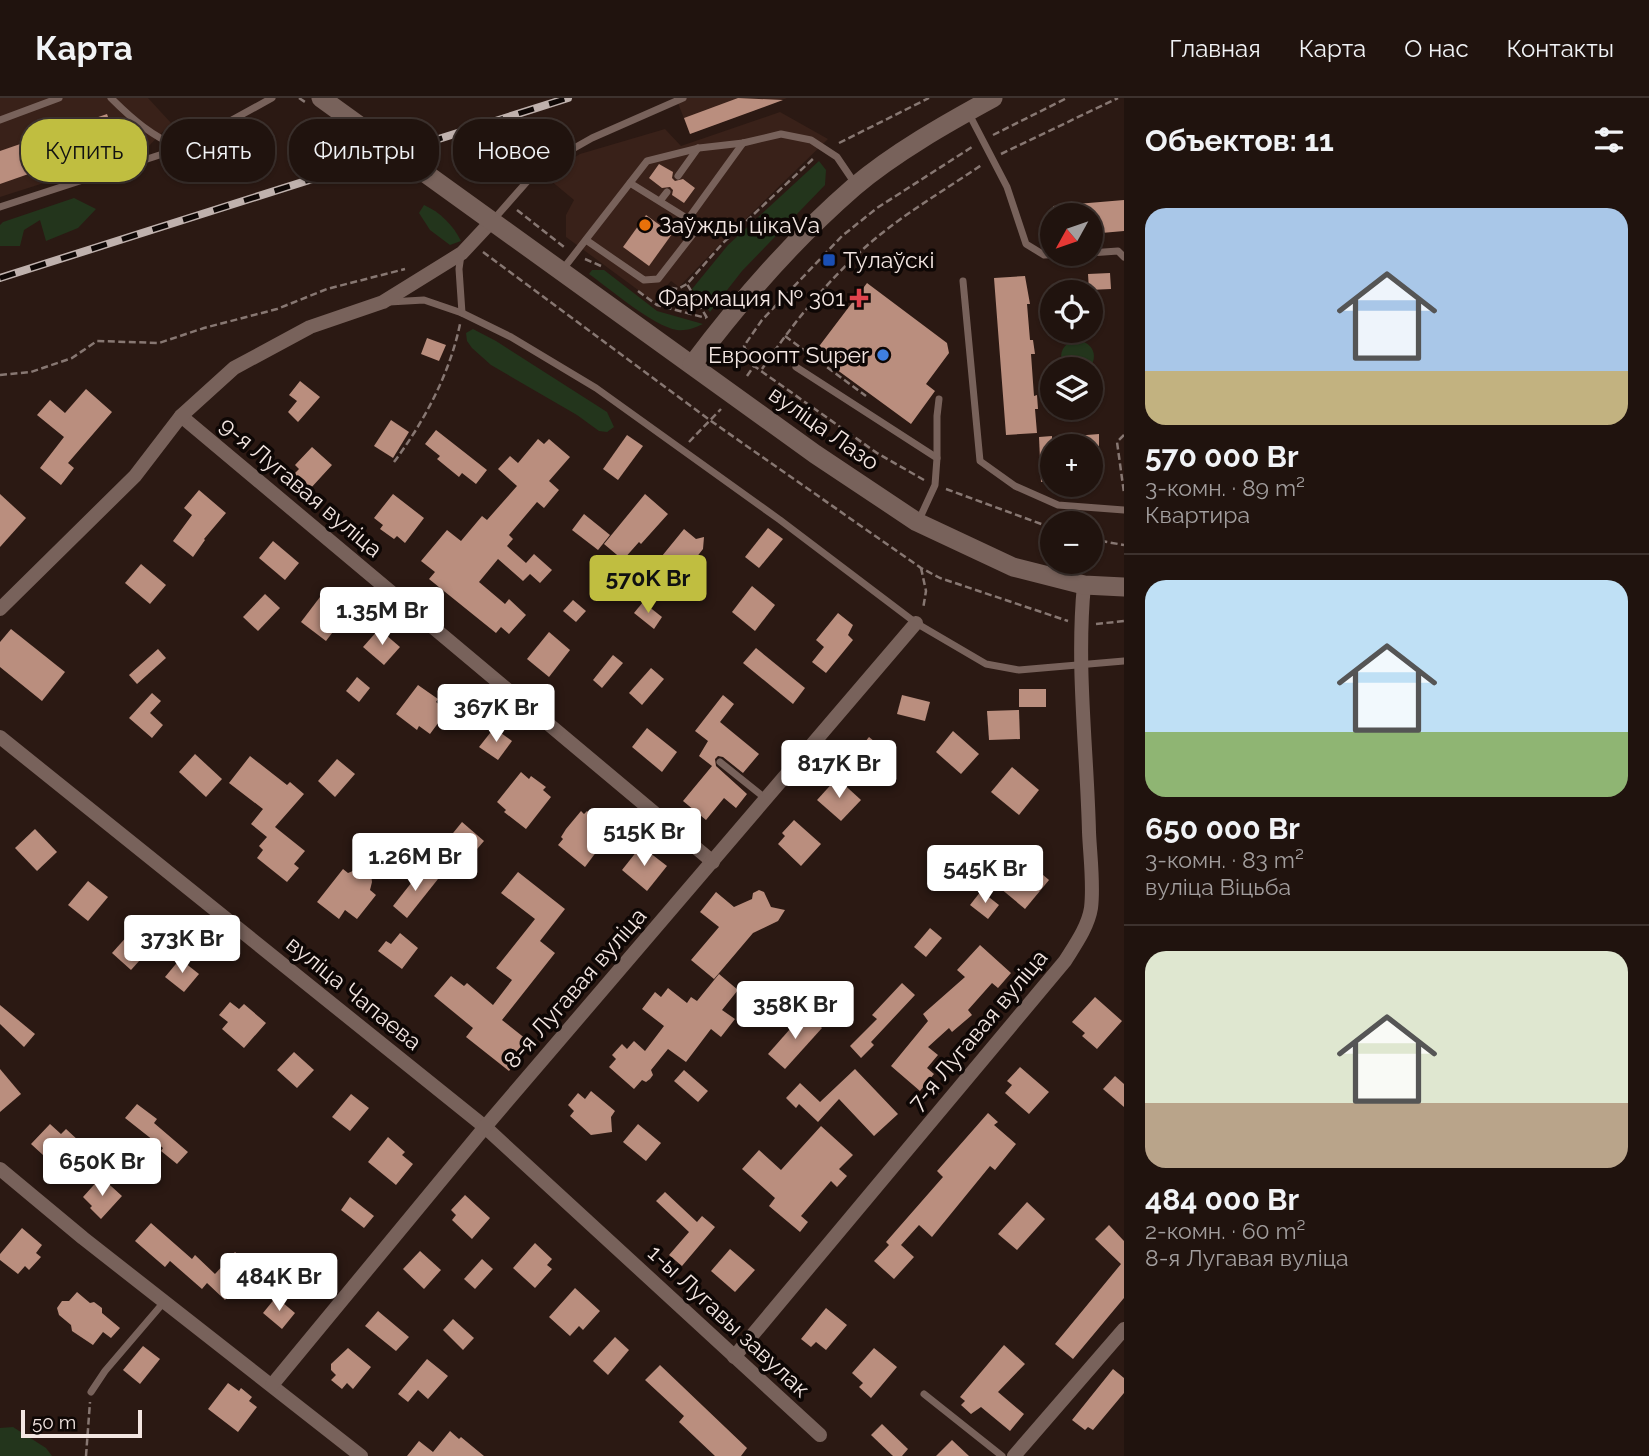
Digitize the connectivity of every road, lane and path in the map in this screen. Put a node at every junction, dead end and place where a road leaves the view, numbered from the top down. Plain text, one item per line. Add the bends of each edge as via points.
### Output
1 (60, 98) edge
2 (111, 98) edge
3 (272, 98) edge
4 (321, 98) edge
5 (683, 98) edge
6 (929, 98) edge
7 (993, 98) edge
8 (1067, 98) edge
9 (1118, 98) edge
10 (968, 112) junction
11 (234, 119) edge
12 (0, 120) edge
13 (161, 140) edge
14 (983, 140) junction
15 (743, 143) junction
16 (699, 148) junction
17 (826, 150) junction
18 (161, 155) edge
19 (991, 159) junction
20 (678, 176) dead end
21 (630, 183) junction
22 (856, 186) junction
23 (667, 192) dead end
24 (660, 201) junction
25 (0, 207) edge
26 (688, 219) junction
27 (491, 222) junction
28 (586, 240) junction
29 (467, 248) junction
30 (1103, 252) edge
31 (1040, 253) edge
32 (1124, 257) edge
33 (428, 272) junction
34 (561, 272) junction
35 (963, 281) dead end
36 (687, 285) junction
37 (383, 302) junction
38 (657, 305) dead end
39 (462, 313) junction
40 (707, 318) dead end
41 (785, 336) junction
42 (692, 365) junction
43 (754, 366) junction
44 (796, 367) dead end
45 (761, 370) junction
46 (0, 375) edge
47 (747, 376) dead end
48 (939, 399) dead end
49 (872, 401) dead end
50 (721, 409) dead end
51 (181, 416) junction
52 (711, 421) junction
53 (1124, 435) edge
54 (681, 449) junction
55 (937, 458) junction
56 (394, 462) dead end
57 (935, 485) junction
58 (1124, 493) edge
59 (1124, 510) edge
60 (917, 522) junction
61 (1040, 524) edge
62 (1103, 541) edge
63 (1124, 545) edge
64 (921, 568) junction
65 (1084, 585) junction
66 (1124, 587) edge
67 (0, 609) edge
68 (1068, 621) dead end
69 (1124, 621) edge
70 (916, 623) junction
71 (1096, 624) dead end
72 (1124, 661) edge
73 (1080, 665) junction
74 (0, 737) edge
75 (720, 762) dead end
76 (766, 799) junction
77 (713, 862) junction
78 (485, 1127) junction
79 (0, 1169) edge
80 (607, 1240) joint
81 (164, 1302) junction
82 (1124, 1329) edge
83 (734, 1357) junction
84 (272, 1385) junction
85 (91, 1392) joint
86 (924, 1394) dead end
87 (820, 1435) dead end
88 (86, 1456) edge
89 (361, 1456) edge
90 (1002, 1456) edge
91 (1014, 1456) edge

1 - 12 lane
2 - 13 lane
3 - 11 lane
4 - 27 main road, вуліца Лазо
5 - 27 lane via 592,138 539,168
6 - 17 path
7 - 10 main road
8 - 14 path
9 - 19 path
10 - 14 lane
10 - 22 main road
14 - 19 lane
14 - 43 path via 842,236 762,320 744,346
15 - 16 lane
15 - 17 lane via 781,134 811,140
15 - 26 lane
16 - 20 lane
16 - 21 lane via 647,161
17 - 22 lane via 837,157
17 - 36 path via 723,243
18 - 25 lane
19 - 31 lane via 1007,187 1026,244
19 - 41 path via 862,251
21 - 24 lane
21 - 28 lane
22 - 42 main road via 795,243
23 - 24 lane
24 - 26 lane
26 - 28 lane via 693,234 658,279 644,280
27 - 29 street
27 - 34 main road, вуліца Лазо
28 - 34 lane
29 - 33 street
29 - 39 lane via 459,269
29 - 52 path
30 - 32 lane via 1118,251
33 - 37 street
33 - 46 path via 409,268 366,278 159,343 97,341 72,358 31,372
34 - 42 main road, вуліца Лазо
35 - 59 lane via 979,461 1015,486 1058,505
36 - 38 path via 672,288
36 - 40 path
37 - 39 lane via 424,300
37 - 51 street via 310,327 234,368
39 - 54 lane via 596,388
39 - 56 path via 456,346 444,373 417,431
41 - 45 path
41 - 49 path
42 - 60 main road, вуліца Лазо
43 - 45 path
43 - 47 path
44 - 55 lane
45 - 57 path via 877,453
48 - 55 lane
50 - 52 path
51 - 67 street via 135,476
51 - 77 street, 9-я Лугавая вуліца
52 - 54 path
52 - 64 path
53 - 58 path via 1117,442
54 - 70 lane
55 - 57 lane
57 - 60 lane
57 - 61 path
60 - 65 main road, вуліца Лазо via 1013,567
62 - 63 path
64 - 68 path
64 - 70 path via 925,604
65 - 66 main road, вуліца Лазо
65 - 73 street, 7-я Лугавая вуліца
69 - 71 path
70 - 73 lane via 986,664 1019,670
70 - 76 street, 8-я Лугавая вуліца
72 - 73 lane
73 - 83 street, 7-я Лугавая вуліца via 1091,909 1079,939
74 - 78 street, вуліца Чапаева
75 - 76 lane
76 - 77 street, 8-я Лугавая вуліца
77 - 78 street, 8-я Лугавая вуліца
78 - 80 street, вуліца Чапаева
78 - 84 street, 8-я Лугавая вуліца
79 - 81 street
80 - 83 street, 1-ы Лугавы завулак
81 - 84 street
81 - 85 lane
82 - 91 street
83 - 87 street, 1-ы Лугавы завулак
84 - 89 street
85 - 88 path
86 - 90 lane

